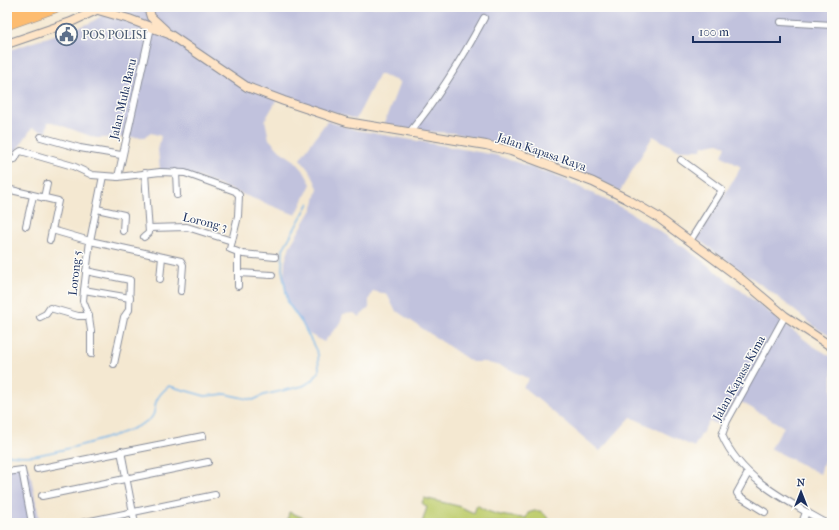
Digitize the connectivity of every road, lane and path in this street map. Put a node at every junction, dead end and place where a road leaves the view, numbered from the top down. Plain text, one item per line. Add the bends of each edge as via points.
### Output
1 (17, 7) edge
2 (30, 7) edge
3 (55, 7) edge
4 (148, 7) edge
5 (101, 8) edge
6 (7, 11) edge
7 (7, 15) edge
8 (484, 18) dead end
9 (782, 22) dead end
10 (7, 24) edge
11 (832, 25) edge
12 (151, 27) junction
13 (169, 34) junction
14 (7, 44) edge
15 (409, 133) junction
16 (41, 138) dead end
17 (121, 155) junction
18 (7, 160) edge
19 (682, 160) dead end
20 (176, 172) junction
21 (145, 173) junction
22 (103, 176) junction
23 (118, 177) junction
24 (47, 184) dead end
25 (7, 189) edge
26 (177, 195) dead end
27 (33, 196) junction
28 (44, 198) junction
29 (97, 209) junction
30 (26, 226) dead end
31 (149, 228) junction
32 (52, 230) junction
33 (123, 231) dead end
34 (144, 238) dead end
35 (50, 240) dead end
36 (232, 240) junction
37 (90, 241) junction
38 (690, 241) junction
39 (238, 253) junction
40 (162, 257) junction
41 (275, 258) dead end
42 (86, 271) junction
43 (238, 273) junction
44 (272, 275) dead end
45 (160, 279) dead end
46 (238, 286) dead end
47 (84, 290) junction
48 (181, 291) dead end
49 (130, 298) junction
50 (785, 316) junction
51 (40, 317) dead end
52 (89, 317) junction
53 (832, 347) edge
54 (91, 354) dead end
55 (114, 364) dead end
56 (203, 436) dead end
57 (121, 451) junction
58 (208, 462) dead end
59 (37, 469) dead end
60 (7, 472) edge
61 (748, 473) junction
62 (126, 478) junction
63 (215, 495) dead end
64 (42, 496) dead end
65 (133, 512) junction
66 (765, 512) dead end
67 (806, 512) junction
68 (32, 523) edge
69 (81, 523) edge
70 (135, 523) edge
71 (802, 523) edge
72 (826, 523) edge

1 - 6 highway
2 - 7 highway
3 - 10 highway
4 - 13 main road, Jalan Kapasa Raya via 151,17
5 - 12 main road, Jalan Kapasa Raya
5 - 14 main road
8 - 15 street via 436,100
9 - 11 street
12 - 13 main road, Jalan Kapasa Raya
12 - 17 street, Jalan Mula Baru
13 - 15 main road, Jalan Kapasa Raya via 253,89 347,122
15 - 38 main road, Jalan Kapasa Raya via 486,145 541,162 593,182 627,199
16 - 17 street
17 - 23 street, Jalan Mula Baru
18 - 22 street via 15,160 21,151 73,166 92,175
19 - 38 street via 722,190
20 - 21 street
20 - 26 street
20 - 36 street via 194,175 238,193 238,216
21 - 23 street
21 - 31 street
22 - 23 street
22 - 29 street, Lorong 5
24 - 28 street
25 - 27 street
27 - 28 street
27 - 30 street
28 - 32 street via 58,201
29 - 33 street via 124,215
29 - 37 street, Lorong 5
31 - 34 street via 148,236
31 - 36 street, Lorong 3 via 187,227
32 - 35 street
32 - 37 street
36 - 39 street via 230,249
37 - 40 street
37 - 42 street, Lorong 5
38 - 50 main road, Jalan Kapasa Raya
39 - 41 street
39 - 43 street
40 - 45 street
40 - 48 street via 182,262
42 - 47 street, Lorong 5
42 - 49 street via 130,280
43 - 44 street
43 - 46 street
47 - 49 street
47 - 52 street, Lorong 5 via 83,301
49 - 55 street
50 - 53 main road, Jalan Kapasa Raya
50 - 61 street, Jalan Kapasa Kima via 723,431 725,441
51 - 52 street, Lorong 5 via 52,308
52 - 54 street
56 - 57 street
57 - 59 street
57 - 62 street
58 - 62 street
60 - 68 street via 22,470
61 - 66 street via 737,493
61 - 67 street, Jalan Kapasa Kima
62 - 64 street
62 - 65 street
63 - 65 street
65 - 69 street
65 - 70 street
67 - 71 street
67 - 72 street, Jalan Kapasa Kima

